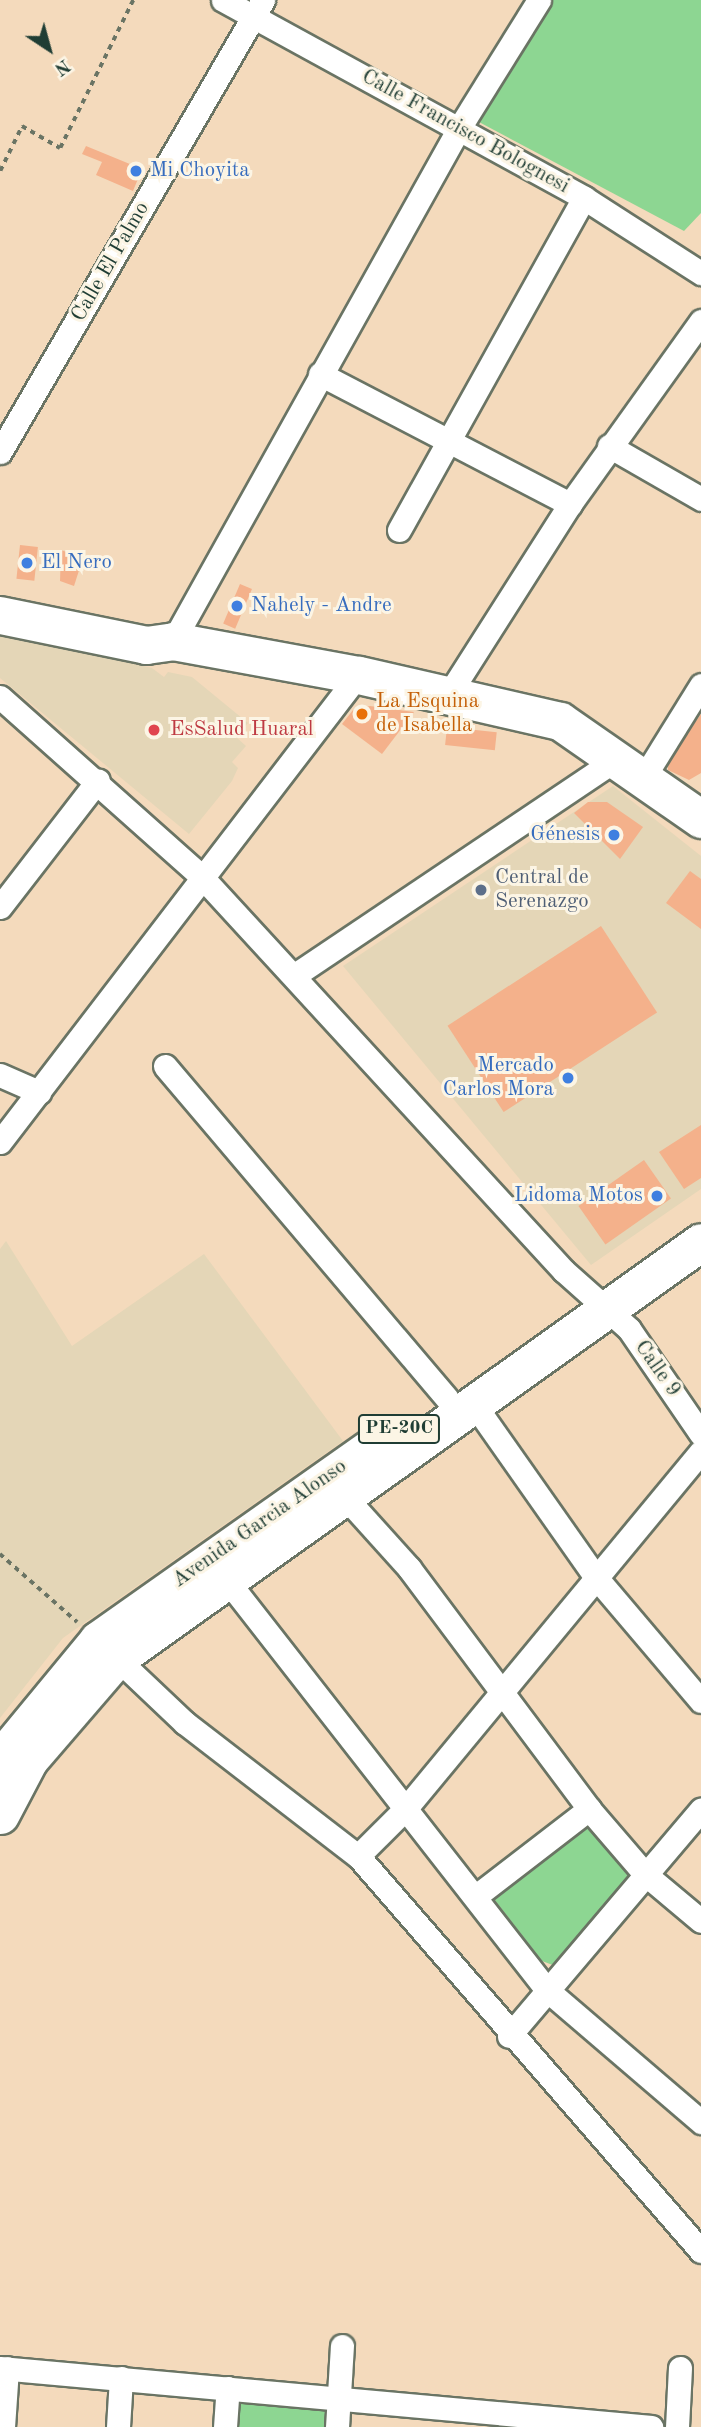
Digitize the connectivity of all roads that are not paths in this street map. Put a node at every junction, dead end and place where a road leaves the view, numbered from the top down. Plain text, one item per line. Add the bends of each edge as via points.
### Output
1 (223, 0) edge
2 (539, 0) edge
3 (259, 8) edge
4 (458, 130) junction
5 (584, 198) junction
6 (701, 273) edge
7 (701, 321) edge
8 (320, 374) junction
9 (450, 439) junction
10 (609, 446) junction
11 (0, 452) edge
12 (701, 499) edge
13 (570, 504) junction
14 (399, 530) dead end
15 (0, 593) edge
16 (0, 615) edge
17 (173, 641) junction
18 (358, 675) junction
19 (701, 685) edge
20 (0, 697) edge
21 (447, 697) junction
22 (631, 768) junction
23 (98, 780) junction
24 (701, 819) edge
25 (201, 876) junction
26 (4, 894) edge
27 (295, 975) junction
28 (165, 1066) dead end
29 (0, 1075) edge
30 (39, 1092) junction
31 (0, 1142) edge
32 (701, 1220) edge
33 (701, 1242) edge
34 (600, 1301) junction
35 (461, 1401) junction
36 (701, 1434) edge
37 (701, 1452) edge
38 (334, 1486) junction
39 (218, 1569) junction
40 (594, 1575) junction
41 (107, 1650) junction
42 (499, 1689) junction
43 (701, 1701) edge
44 (0, 1759) edge
45 (406, 1808) junction
46 (589, 1809) junction
47 (701, 1810) edge
48 (0, 1815) edge
49 (358, 1856) junction
50 (645, 1874) junction
51 (476, 1896) junction
52 (701, 1921) edge
53 (547, 1990) junction
54 (509, 2036) junction
55 (701, 2122) edge
56 (701, 2251) edge
57 (342, 2346) dead end
58 (4, 2368) edge
59 (680, 2368) dead end
60 (121, 2378) junction
61 (228, 2388) junction
62 (340, 2398) junction
63 (454, 2418) edge
64 (560, 2423) edge
65 (3, 2427) edge
66 (117, 2427) edge
67 (225, 2427) edge
68 (337, 2427) edge
69 (652, 2427) edge
70 (677, 2427) edge

1 - 3 street, Calle Francisco Bolognesi
2 - 4 street
3 - 4 street, Calle Francisco Bolognesi
3 - 11 street, Calle El Palmo
4 - 5 street, Calle Francisco Bolognesi
4 - 8 street
5 - 6 street, Calle Francisco Bolognesi
5 - 9 street
7 - 10 street
8 - 9 street
8 - 17 street
9 - 13 street
9 - 14 street
10 - 12 street
10 - 13 street
13 - 21 street
15 - 17 main road via 152,628
16 - 17 main road via 146,645
17 - 18 main road
18 - 21 main road
18 - 25 street
19 - 22 street
20 - 23 street, Calle 9
21 - 22 main road via 560,721
22 - 24 main road
22 - 27 street
23 - 25 street, Calle 9
23 - 26 street
25 - 27 street, Calle 9
25 - 30 street
27 - 34 street, Calle 9
28 - 35 street
29 - 30 street
30 - 31 street
32 - 34 main road, Avenida Garcia Alonso / PE-20C
33 - 34 main road, Avenida Garcia Alonso / PE-20C
34 - 35 main road, Avenida Garcia Alonso / PE-20C
34 - 36 street, Calle 9
35 - 38 main road, Avenida Garcia Alonso / PE-20C
35 - 40 street
37 - 40 street
38 - 39 main road, Avenida Garcia Alonso / PE-20C
38 - 42 street
39 - 41 main road, Avenida Garcia Alonso / PE-20C
39 - 45 street
40 - 42 street
40 - 43 street
41 - 44 main road, PE-20C
41 - 48 main road, PE-20C via 29,1760
41 - 49 street via 186,1723
42 - 45 street
42 - 46 street
45 - 49 street
45 - 51 street
46 - 50 street
46 - 51 street
47 - 50 street
49 - 54 street
50 - 52 street
50 - 53 street
51 - 53 street
53 - 54 street
53 - 55 street
54 - 56 street
57 - 62 street
58 - 60 street
58 - 65 street
59 - 70 street
60 - 61 street
60 - 66 street
61 - 62 street
61 - 67 street
62 - 63 street
62 - 68 street
63 - 64 street
64 - 69 street

